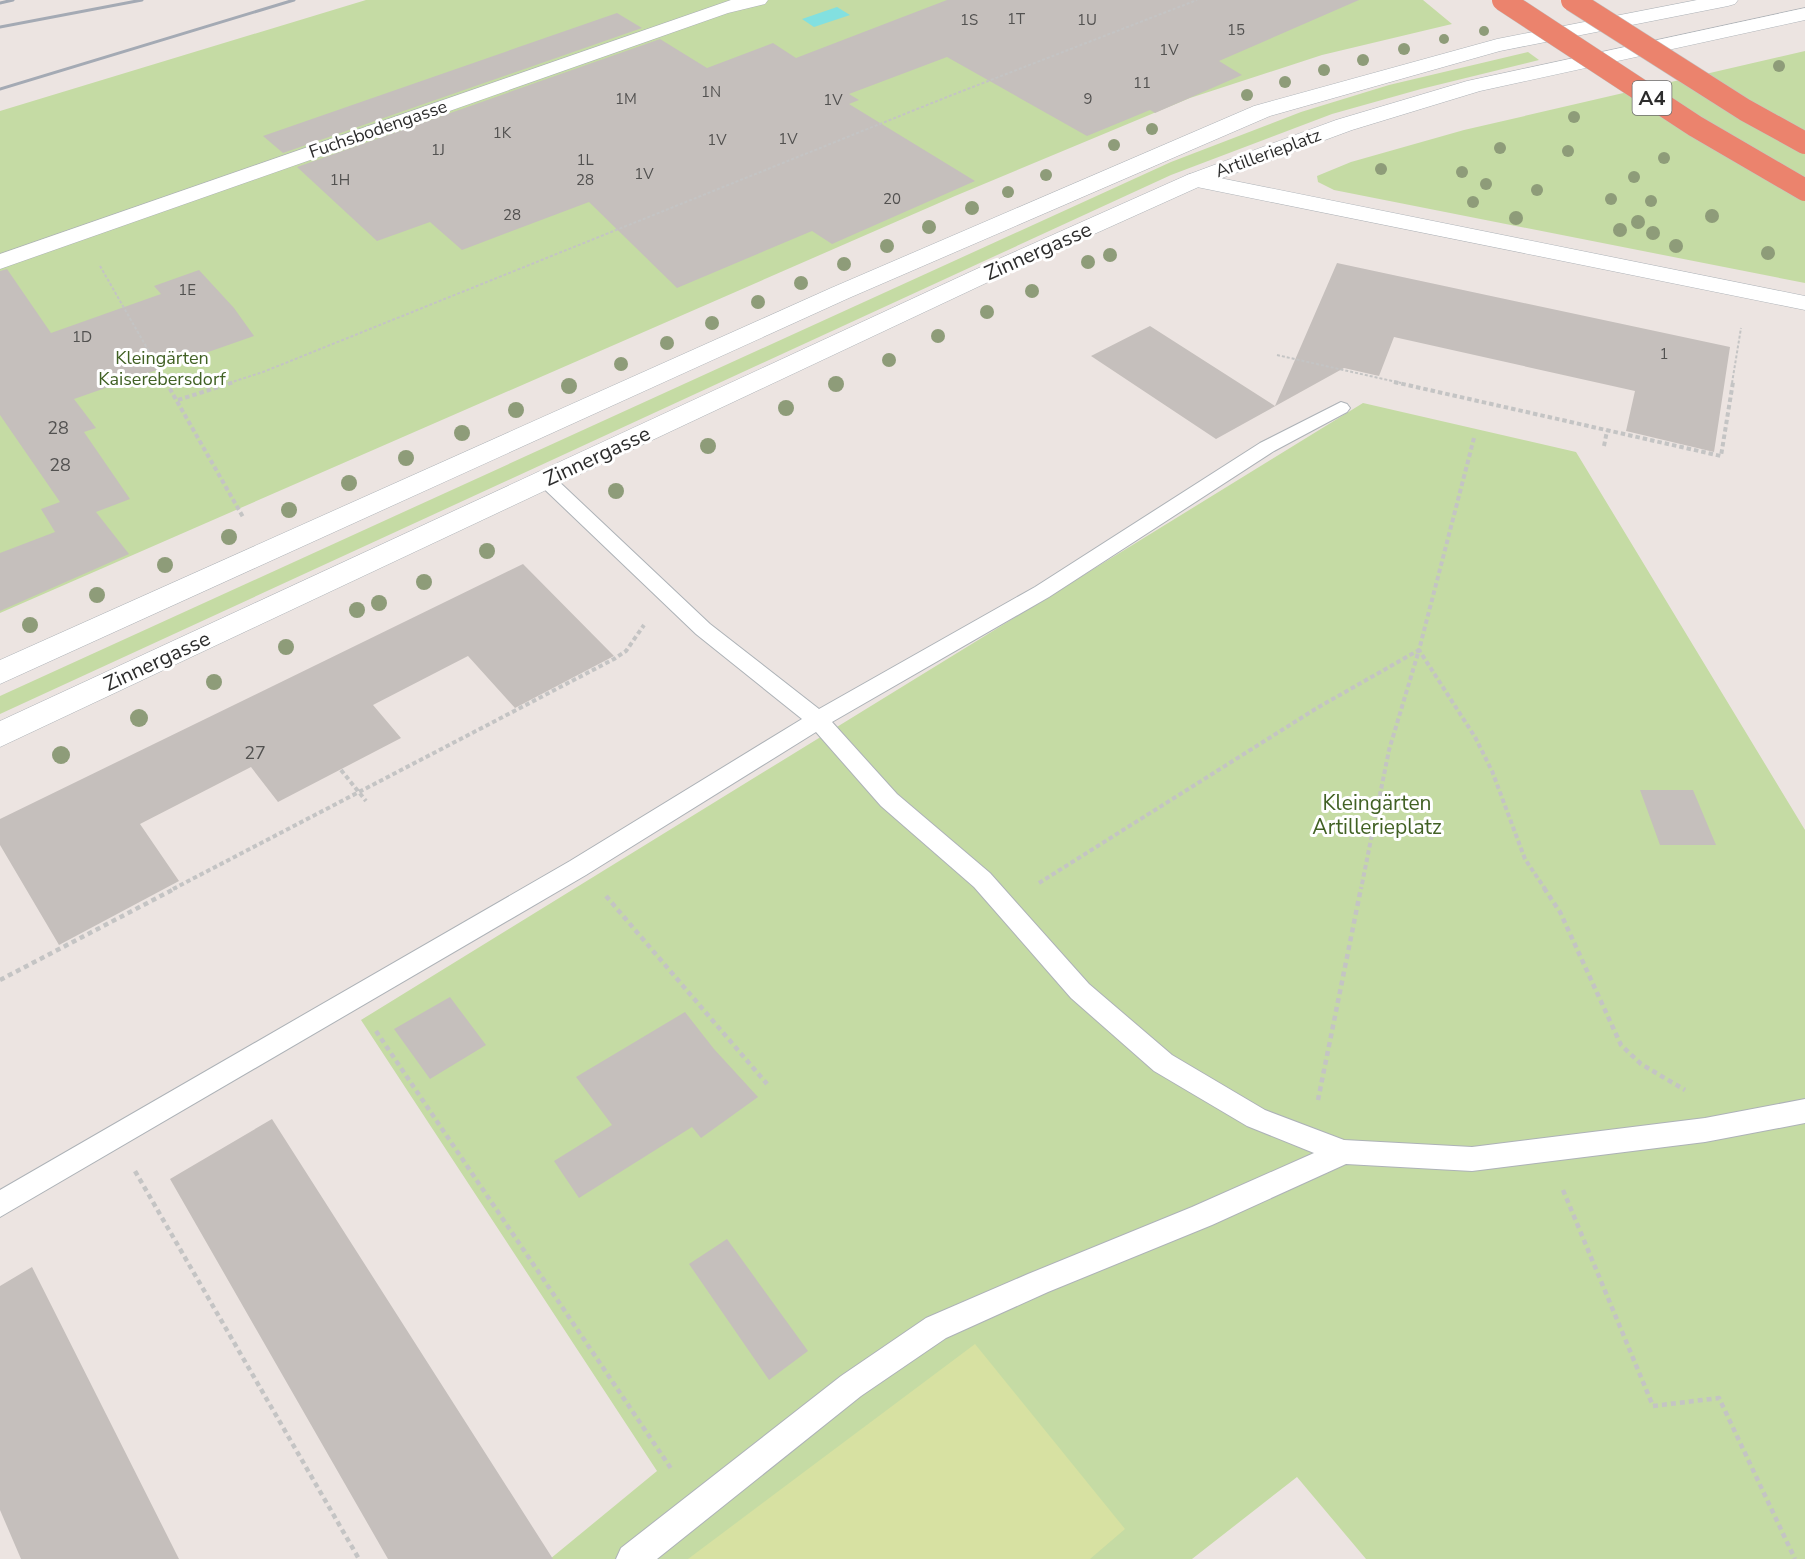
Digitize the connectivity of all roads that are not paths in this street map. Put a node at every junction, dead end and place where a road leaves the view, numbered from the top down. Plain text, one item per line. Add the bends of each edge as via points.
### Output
1 (758, 0) edge
2 (1503, 0) edge
3 (1572, 0) edge
4 (1728, 0) edge
5 (1805, 14) edge
6 (1805, 143) edge
7 (1158, 156) joint
8 (1195, 180) junction
9 (1805, 190) edge
10 (0, 262) edge
11 (1805, 303) edge
12 (1341, 408) dead end
13 (546, 480) junction
14 (0, 673) edge
15 (818, 720) junction
16 (0, 735) edge
17 (1805, 1111) edge
18 (1344, 1152) junction
19 (0, 1204) edge
20 (632, 1559) edge

1 - 10 main road, Fuchsbodengasse via 722,8
2 - 9 highway, A4, bridge via 1695,126
3 - 6 highway, A4, bridge via 1745,110
4 - 7 main road, Artillerieplatz via 1497,45 1262,111
5 - 8 main road, Artillerieplatz via 1475,86 1344,125
7 - 14 main road, Zinnergasse via 840,293
8 - 11 main road, Artillerieplatz
8 - 13 main road, Zinnergasse
12 - 15 lane via 1267,447 1042,592
13 - 15 lane via 703,629
13 - 16 main road, Zinnergasse
15 - 18 lane via 889,800 982,880 1080,992 1163,1063 1256,1118
15 - 19 lane via 578,868
17 - 18 lane via 1706,1130 1472,1159
18 - 20 lane via 936,1328 851,1386

